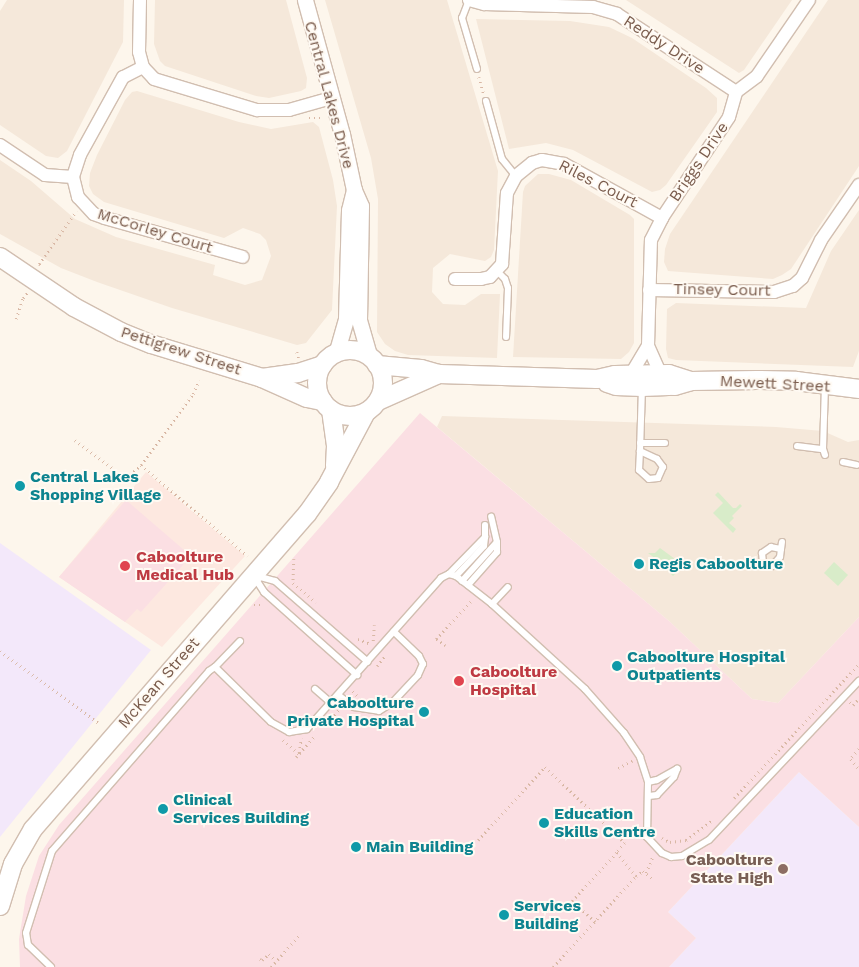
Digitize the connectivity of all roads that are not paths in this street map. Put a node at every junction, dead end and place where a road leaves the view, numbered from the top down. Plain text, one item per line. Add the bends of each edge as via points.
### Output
1 (140, 0) edge
2 (305, 0) edge
3 (469, 0) edge
4 (808, 0) edge
5 (143, 66) junction
6 (477, 69) road end
7 (736, 92) junction
8 (331, 98) junction
9 (486, 102) road end
10 (0, 145) edge
11 (516, 176) junction
12 (73, 177) junction
13 (859, 185) edge
14 (354, 190) junction
15 (662, 218) junction
16 (244, 257) dead end
17 (1, 260) edge
18 (497, 271) junction
19 (455, 279) dead end
20 (649, 290) junction
21 (506, 337) dead end
22 (648, 346) junction
23 (329, 360) junction
24 (373, 360) junction
25 (439, 374) junction
26 (661, 375) junction
27 (262, 378) junction
28 (637, 381) junction
29 (691, 381) junction
30 (826, 385) junction
31 (859, 389) edge
32 (327, 405) junction
33 (372, 407) junction
34 (640, 443) junction
35 (665, 443) dead end
36 (797, 446) dead end
37 (640, 451) junction
38 (843, 462) dead end
39 (858, 465) dead end
40 (335, 469) junction
41 (491, 517) dead end
42 (485, 525) dead end
43 (253, 576) junction
44 (459, 579) junction
45 (508, 587) dead end
46 (492, 604) junction
47 (394, 632) junction
48 (240, 641) dead end
49 (368, 662) junction
50 (215, 667) junction
51 (356, 675) junction
52 (859, 681) edge
53 (315, 689) dead end
54 (338, 696) junction
55 (331, 703) junction
56 (648, 782) junction
57 (649, 796) junction
58 (4, 879) edge
59 (0, 906) edge
60 (51, 967) edge

1 - 5 street via 139,52
2 - 8 street, Central Lakes Drive
3 - 6 lane via 462,18
3 - 7 street, Reddy Drive via 484,4 593,8 616,14
4 - 7 street via 757,76
5 - 8 street via 154,79 163,83 257,110 289,110
5 - 12 street via 123,76 119,82 80,155
7 - 15 street, Briggs Drive via 729,117
8 - 14 street, Central Lakes Drive
9 - 11 lane via 502,159
10 - 12 street via 45,175
11 - 15 street, Riles Court via 532,163 542,160 564,164
11 - 18 street via 507,193 504,256
12 - 16 street, McCorley Court via 78,197 94,214
13 - 20 street, Tinsey Court via 821,240 802,278 793,286 774,292
14 - 23 street, Central Lakes Drive via 349,210 346,318
14 - 24 street, Central Lakes Drive via 361,206 359,320
15 - 20 street, Briggs Drive via 651,240
17 - 27 main road, Pettigrew Street via 120,332
18 - 19 street via 481,279
18 - 21 lane via 508,288
20 - 22 street, Briggs Drive
22 - 26 street, Briggs Drive
22 - 28 street
23 - 24 main road via 353,350
23 - 27 main road, Pettigrew Street via 298,373
23 - 32 main road via 318,383
24 - 25 main road, Mewett Street
24 - 33 main road via 383,382
25 - 28 main road, Mewett Street
25 - 33 main road, Mewett Street
26 - 28 main road, Mewett Street
26 - 29 main road, Mewett Street via 674,375
27 - 32 main road, Pettigrew Street
28 - 29 main road, Mewett Street via 675,386
28 - 34 lane
29 - 30 main road, Mewett Street via 776,381
30 - 31 main road, Mewett Street
30 - 36 lane via 824,452
32 - 33 main road via 348,416
32 - 40 main road, McKean Street via 336,446
33 - 40 main road, McKean Street
34 - 35 lane
34 - 37 lane
37 - 37 lane via 657,459 663,468 658,478 649,478 639,470
38 - 39 lane
40 - 43 main road, McKean Street via 320,498
41 - 44 lane via 497,542
42 - 44 lane via 485,537
43 - 49 lane via 275,581
43 - 51 lane via 264,592
43 - 58 main road, McKean Street via 44,814
44 - 46 lane
44 - 47 lane via 441,578
45 - 46 lane
46 - 56 lane via 585,689 624,733 640,757
47 - 49 lane
47 - 54 lane via 419,656 423,664 418,674 392,703 378,711 354,707
48 - 50 lane
49 - 51 lane
50 - 55 lane via 271,722 288,732 307,729
50 - 60 lane via 52,851 26,933 28,945
51 - 54 lane
52 - 57 lane via 714,835 694,850 671,857 662,853 647,837
53 - 55 lane
54 - 55 lane
56 - 57 lane
56 - 57 lane via 677,768 674,777 657,795
58 - 59 main road, McKean Street

